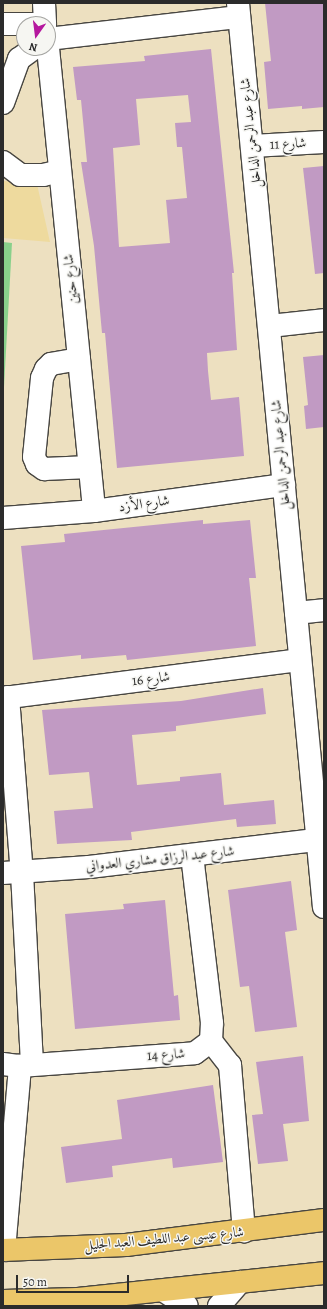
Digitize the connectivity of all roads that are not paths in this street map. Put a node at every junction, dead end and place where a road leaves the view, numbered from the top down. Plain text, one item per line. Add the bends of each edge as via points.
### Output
1 (44, 3) edge
2 (238, 10) edge
3 (45, 16) edge
4 (3, 24) edge
5 (16, 24) edge
6 (56, 38) edge
7 (23, 56) edge
8 (49, 56) edge
9 (3, 103) edge
10 (324, 142) edge
11 (252, 146) junction
12 (3, 162) edge
13 (60, 171) junction
14 (324, 320) edge
15 (270, 326) junction
16 (79, 359) junction
17 (90, 467) junction
18 (284, 485) junction
19 (94, 511) junction
20 (3, 518) edge
21 (324, 610) edge
22 (296, 613) junction
23 (300, 660) junction
24 (5, 697) edge
25 (319, 798) edge
26 (317, 840) junction
27 (192, 856) junction
28 (13, 873) edge
29 (324, 907) edge
30 (211, 1041) junction
31 (18, 1065) edge
32 (320, 1217) edge
33 (244, 1231) junction
34 (4, 1250) edge
35 (324, 1273) edge
36 (240, 1282) junction
37 (164, 1291) junction
38 (3, 1301) edge
39 (187, 1306) edge
40 (219, 1306) edge

1 - 3 street
2 - 6 street
2 - 11 street, شارع عبد الرحمن الداخل
4 - 5 street
7 - 9 street via 19,59
8 - 13 street, شارع حنين
10 - 11 street, شارع 11
11 - 15 street, شارع عبد الرحمن الداخل
12 - 13 street via 20,175 43,175
13 - 16 street, شارع حنين
14 - 15 street
15 - 18 street, شارع عبد الرحمن الداخل
16 - 17 street, شارع حنين
16 - 17 street via 51,364 46,369 42,378 34,456 36,464 44,469
17 - 19 street, شارع حنين
18 - 19 street, شارع الأزد
18 - 22 street, شارع عبد الرحمن الداخل
19 - 20 street, شارع الأزد
21 - 22 street
22 - 23 street, شارع عبد الرحمن الداخل
23 - 24 street, شارع 16
23 - 25 street, شارع عبد الرحمن الداخل
24 - 28 street
25 - 26 street, شارع عبد الرحمن الداخل
26 - 27 street, شارع عبد الرزاق مشاري العدواني
26 - 29 street, شارع عبد الرحمن الداخل
27 - 28 street, شارع عبد الرزاق مشاري العدواني
27 - 30 street via 212,1023
28 - 31 street
30 - 31 street, شارع 14 via 195,1053
30 - 33 street via 230,1064
31 - 34 street
32 - 33 main road, شارع عيسى عبد اللطيف العبد الجليل
33 - 34 main road, شارع عيسى عبد اللطيف العبد الجليل via 126,1245
35 - 36 main road
36 - 37 main road
36 - 40 street
37 - 38 main road via 78,1300
37 - 39 street

